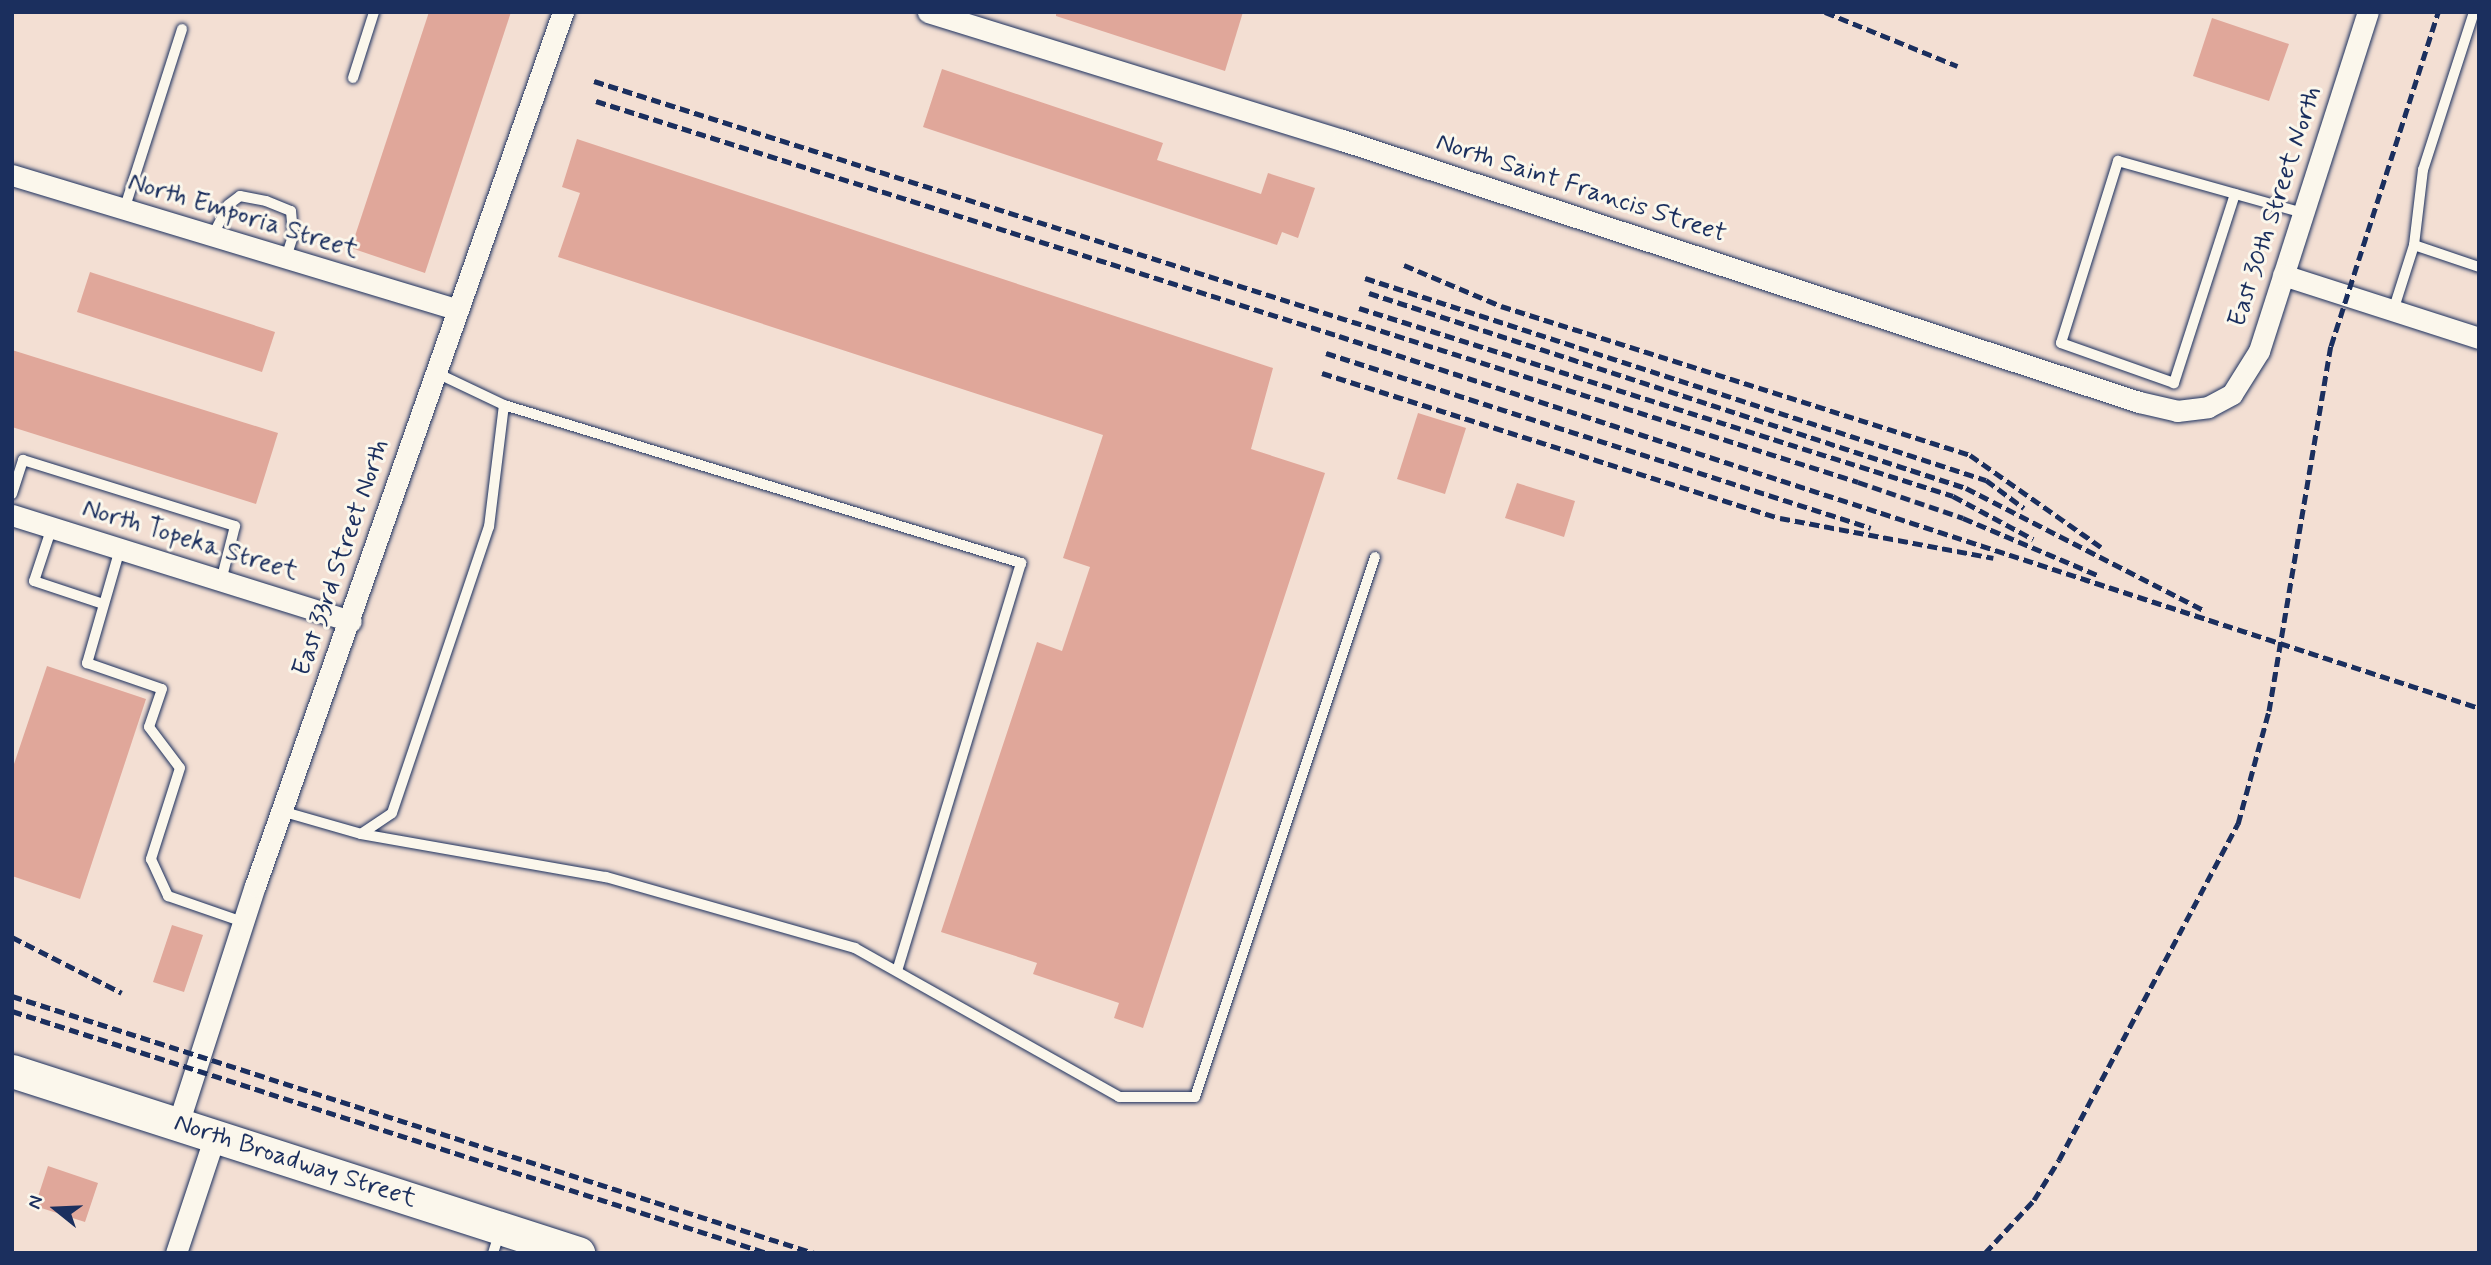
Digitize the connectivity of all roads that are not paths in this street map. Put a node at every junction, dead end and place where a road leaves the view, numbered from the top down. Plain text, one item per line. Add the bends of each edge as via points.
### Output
1 (374, 12) edge
2 (563, 12) edge
3 (928, 12) edge
4 (2368, 12) edge
5 (2474, 12) edge
6 (182, 29) dead end
7 (353, 78) dead end
8 (12, 175) edge
9 (2235, 194) junction
10 (124, 210) junction
11 (2303, 213) junction
12 (212, 237) junction
13 (2414, 245) junction
14 (285, 260) junction
15 (2479, 267) edge
16 (2283, 275) junction
17 (458, 310) junction
18 (2393, 311) junction
19 (2479, 338) edge
20 (437, 373) junction
21 (2215, 404) joint
22 (504, 405) junction
23 (17, 459) edge
24 (12, 494) edge
25 (12, 515) edge
26 (52, 527) junction
27 (120, 549) junction
28 (1375, 557) dead end
29 (221, 580) junction
30 (103, 604) junction
31 (351, 621) junction
32 (281, 811) junction
33 (361, 834) junction
34 (243, 922) junction
35 (897, 971) junction
36 (12, 1071) edge
37 (178, 1124) junction
38 (215, 1136) junction
39 (497, 1240) edge
40 (176, 1253) edge
41 (578, 1253) edge

1 - 7 lane
2 - 17 street, East 33rd Street North
3 - 21 street, North Saint Francis Street via 1342,140 2139,402 2177,411
4 - 11 street, East 30th Street North
5 - 13 lane via 2423,170
6 - 10 lane
8 - 10 street, North Emporia Street
9 - 9 lane via 2118,160 2061,343 2175,383
9 - 11 lane
10 - 12 street, North Emporia Street
11 - 16 street, East 30th Street North
12 - 14 street, North Emporia Street
12 - 14 lane via 228,205 240,196 266,201 291,211 293,236
13 - 15 lane
13 - 18 lane
14 - 17 street, North Emporia Street
16 - 18 street
16 - 21 street, East 30th Street North via 2259,351 2232,394
17 - 20 street, East 33rd Street North
18 - 19 street
20 - 22 lane
20 - 31 street, East 33rd Street North
22 - 33 lane via 489,527 393,813
22 - 35 lane via 1021,563
23 - 24 lane
23 - 29 lane via 235,526
25 - 26 street, North Topeka Street
26 - 27 street, North Topeka Street
26 - 30 lane via 34,581
27 - 29 street, North Topeka Street
27 - 30 lane
28 - 35 lane via 1195,1097 1119,1097
29 - 31 street, North Topeka Street
30 - 34 lane via 87,663 162,689 149,727 180,768 151,859 168,896
31 - 32 street, East 33rd Street North
32 - 33 lane
32 - 34 street, East 33rd Street North
33 - 35 lane via 606,877 855,948
34 - 37 street, East 33rd Street North
36 - 37 main road, North Broadway Street
37 - 38 main road, North Broadway Street
38 - 39 main road, North Broadway Street
38 - 40 street
39 - 41 main road, North Broadway Street

